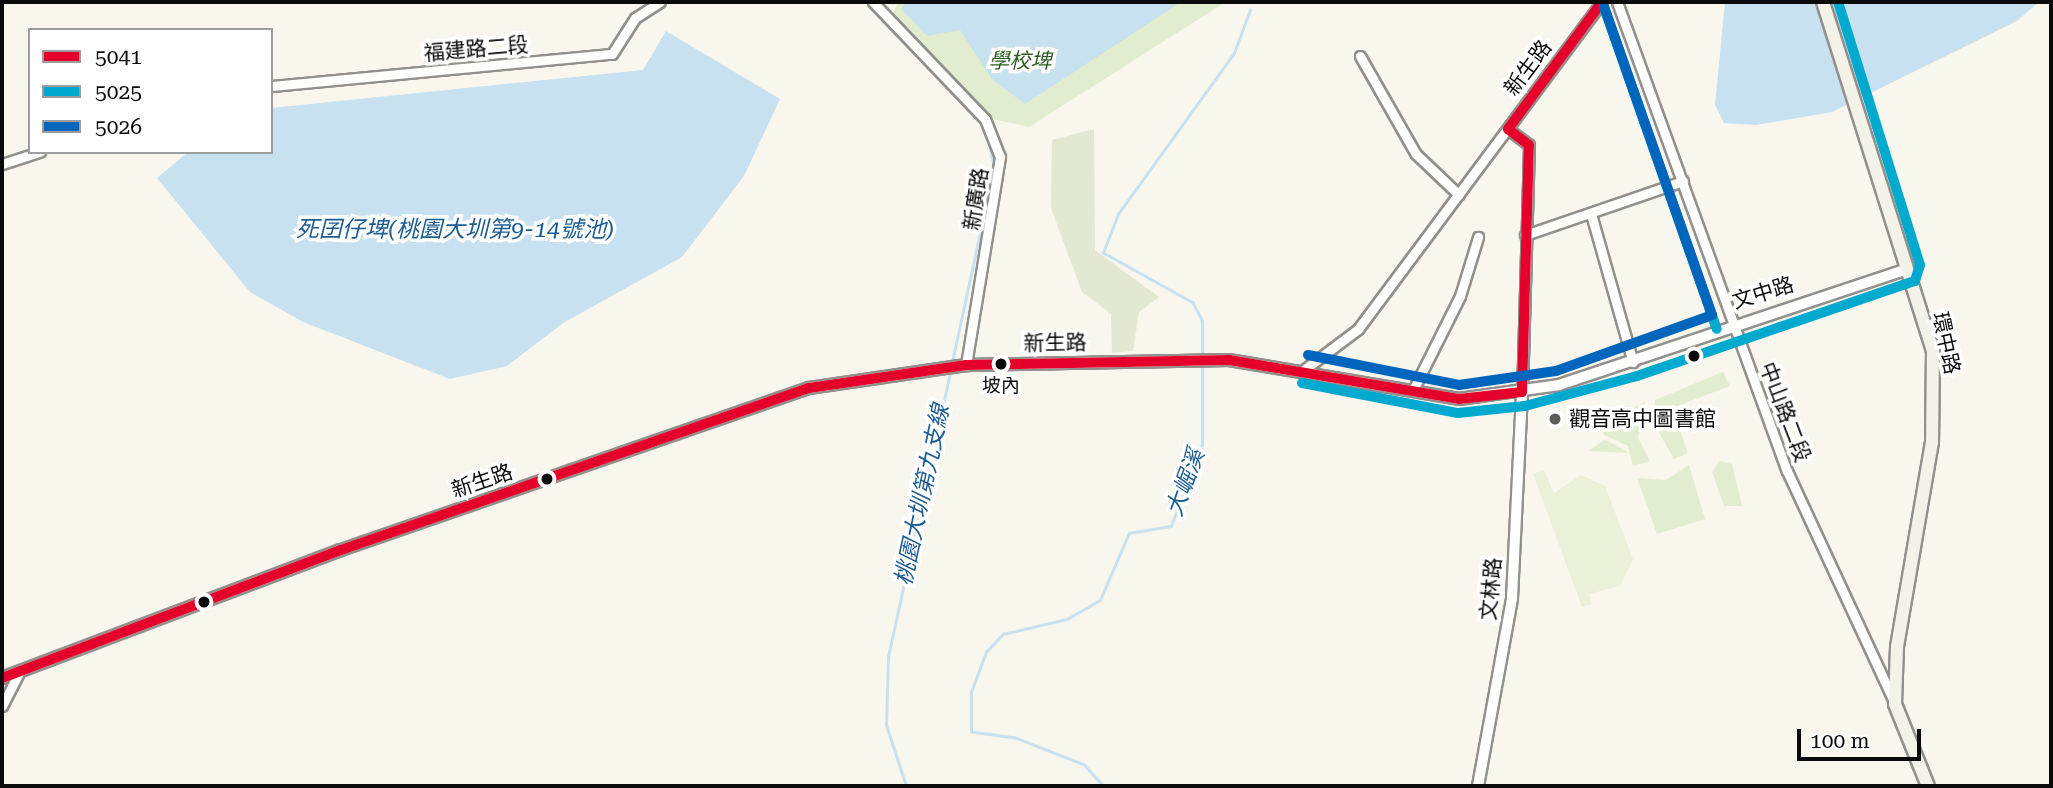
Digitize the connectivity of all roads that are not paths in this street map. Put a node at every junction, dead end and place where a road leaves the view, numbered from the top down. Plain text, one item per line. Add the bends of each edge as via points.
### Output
1 (660, 2) edge
2 (873, 2) edge
3 (1602, 2) edge
4 (1617, 2) edge
5 (1823, 2) edge
6 (1360, 56) dead end
7 (273, 86) edge
8 (1508, 129) junction
9 (34, 154) edge
10 (2, 164) edge
11 (1683, 181) junction
12 (1458, 195) junction
13 (1591, 214) junction
14 (1525, 235) junction
15 (1478, 237) dead end
16 (1907, 269) junction
17 (1730, 324) junction
18 (1633, 362) junction
19 (966, 365) junction
20 (1305, 369) junction
21 (1413, 390) junction
22 (1521, 392) junction
23 (19, 672) junction
24 (2, 678) edge
25 (1895, 704) junction
26 (2, 706) edge
27 (1478, 786) edge
28 (1928, 786) edge

1 - 7 street, 福建路二段 via 635,18 612,54
2 - 19 street, 新廣路 via 985,119 1000,157
3 - 8 street, 新生路
4 - 11 street, 中山路二段
5 - 16 main road, 環中路
6 - 12 street via 1416,154
8 - 12 street, 新生路
8 - 14 street via 1529,145
9 - 10 street
11 - 13 street
11 - 17 street, 中山路二段
12 - 20 street, 新生路 via 1358,329
13 - 14 street
13 - 18 street
14 - 22 street
15 - 21 street via 1460,296
16 - 17 street, 文中路
16 - 25 main road, 環中路 via 1933,350 1937,388 1897,647
17 - 18 street, 文中路
17 - 25 street, 中山路二段 via 1820,549
18 - 22 street, 文中路
19 - 20 street, 新生路 via 1202,360
19 - 23 street, 新生路 via 798,392 341,550
20 - 21 street, 文中路
21 - 22 street, 文中路 via 1459,399
22 - 27 street, 文林路 via 1512,598
23 - 24 street, 新生路
23 - 26 street
25 - 28 main road, 中山路二段

